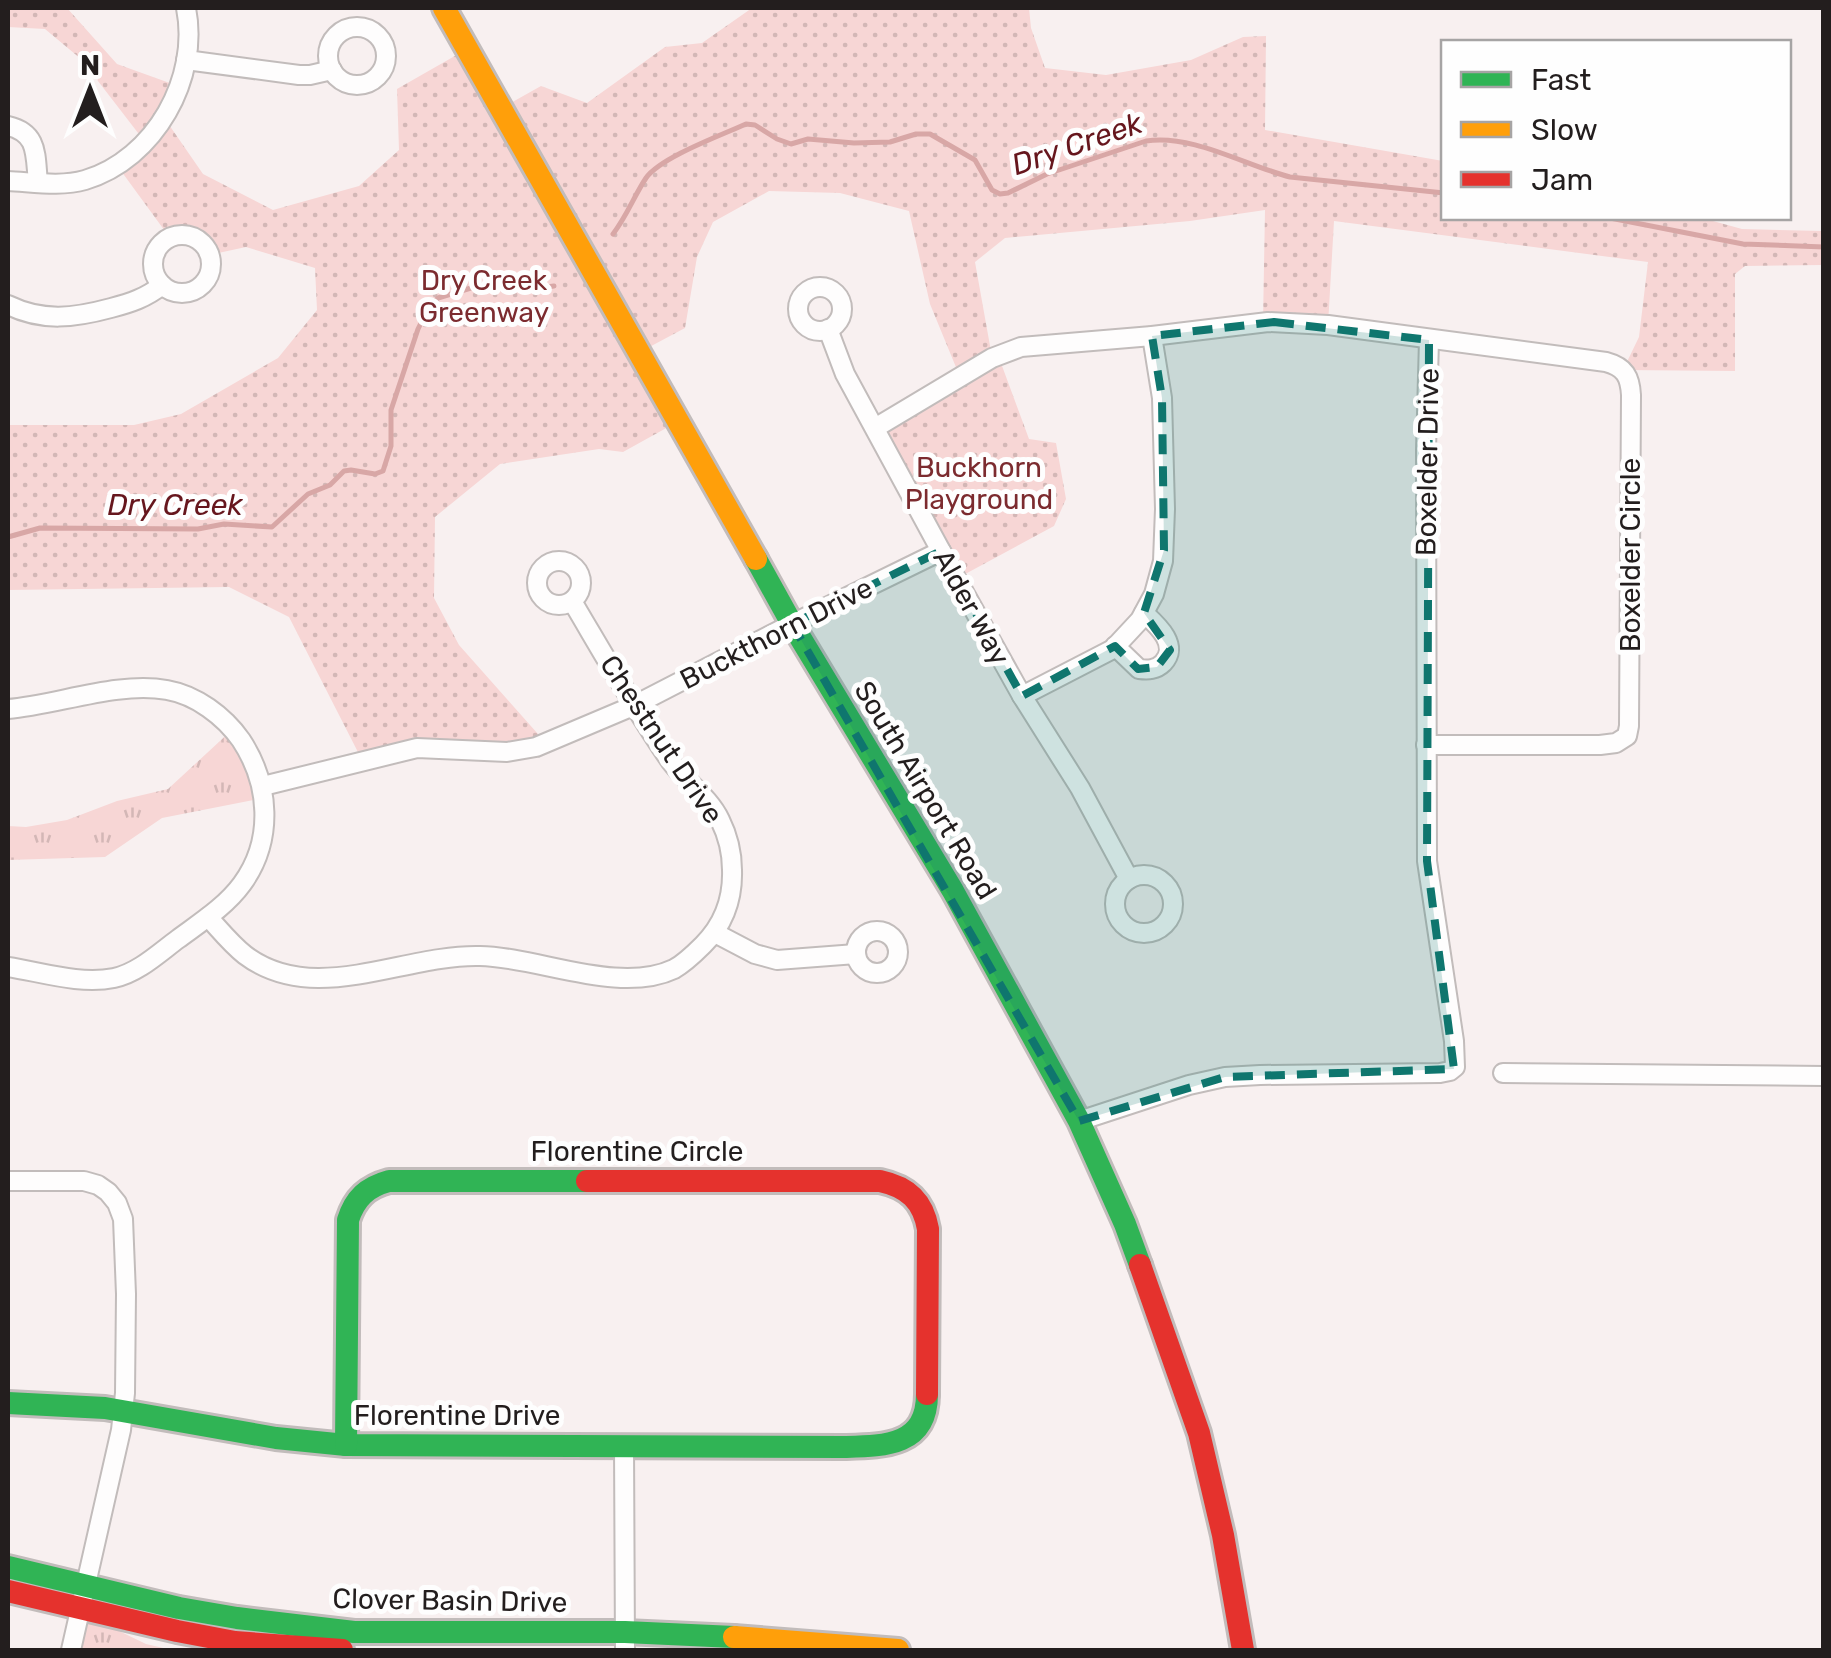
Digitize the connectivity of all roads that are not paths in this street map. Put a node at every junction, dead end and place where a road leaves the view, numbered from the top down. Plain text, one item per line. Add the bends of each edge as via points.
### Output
1 (186, 8) edge
2 (444, 8) edge
3 (186, 60) junction
4 (332, 70) dead end
5 (8, 126) edge
6 (8, 181) edge
7 (38, 182) junction
8 (162, 285) dead end
9 (8, 305) edge
10 (828, 329) dead end
11 (1152, 336) junction
12 (1429, 340) junction
13 (875, 428) junction
14 (941, 551) junction
15 (572, 601) dead end
16 (1144, 614) junction
17 (792, 624) junction
18 (1115, 646) junction
19 (1022, 696) junction
20 (634, 706) junction
21 (8, 709) edge
22 (1426, 745) junction
23 (262, 786) junction
24 (1130, 879) dead end
25 (208, 917) junction
26 (715, 934) junction
27 (856, 954) dead end
28 (8, 967) edge
29 (1503, 1074) dead end
30 (1824, 1076) edge
31 (1078, 1122) junction
32 (8, 1181) edge
33 (8, 1404) edge
34 (124, 1410) junction
35 (907, 1437) joint
36 (346, 1445) junction
37 (624, 1446) junction
38 (8, 1567) edge
39 (8, 1591) edge
40 (82, 1597) junction
41 (625, 1641) edge
42 (350, 1644) edge
43 (70, 1650) edge
44 (898, 1650) edge
45 (1243, 1650) edge

1 - 3 street
2 - 17 street, South Airport Road
3 - 4 street via 300,75
3 - 7 street via 168,112 131,155 84,180
5 - 7 street via 31,140
6 - 7 street
8 - 9 street via 140,300 71,318
10 - 13 street, Alder Way
11 - 12 street, Boxelder Drive via 1274,322
11 - 13 street, Boxelder Drive via 1020,347
11 - 16 street via 1162,398 1164,550
12 - 22 street, Boxelder Drive
12 - 22 street, Boxelder Circle via 1606,362 1630,379 1629,726 1626,738 1606,745
13 - 14 street, Alder Way
14 - 17 street, Buckthorn Drive
14 - 19 street, Alder Way
15 - 20 street, Chestnut Drive
16 - 18 street
16 - 18 street via 1168,641 1162,664 1139,669
17 - 20 street, Buckthorn Drive
17 - 31 street, South Airport Road via 953,891
18 - 19 street
19 - 24 street, Alder Way
20 - 23 street, Buckthorn Drive via 526,750 417,748
20 - 26 street, Chestnut Drive via 714,810 728,840 731,894
21 - 23 street via 139,688 173,692 233,730
22 - 31 street, Boxelder Drive via 1428,877 1454,1041 1452,1070 1225,1078
23 - 25 street via 264,824 255,859 243,883
25 - 26 street, Chestnut Drive via 258,964 304,979 482,956 639,978 677,967
25 - 28 street via 116,978
26 - 27 street via 776,960
29 - 30 street
31 - 45 street, South Airport Road via 1125,1224 1198,1434
32 - 34 street via 84,1181 117,1203 125,1234
33 - 34 street, Florentine Drive
34 - 36 street, Florentine Drive
34 - 40 street
35 - 36 street, Florentine Circle via 927,1407 928,1228 922,1204 902,1187 880,1181 389,1181 362,1193 348,1220
35 - 37 street, Florentine Drive via 876,1446
36 - 37 street, Florentine Drive
37 - 41 street
38 - 40 street, Clover Basin Drive
39 - 40 street, Clover Basin Drive
40 - 42 street, Clover Basin Drive via 176,1632 235,1642
40 - 43 street
41 - 42 street, Clover Basin Drive
41 - 44 street, Clover Basin Drive via 700,1634

